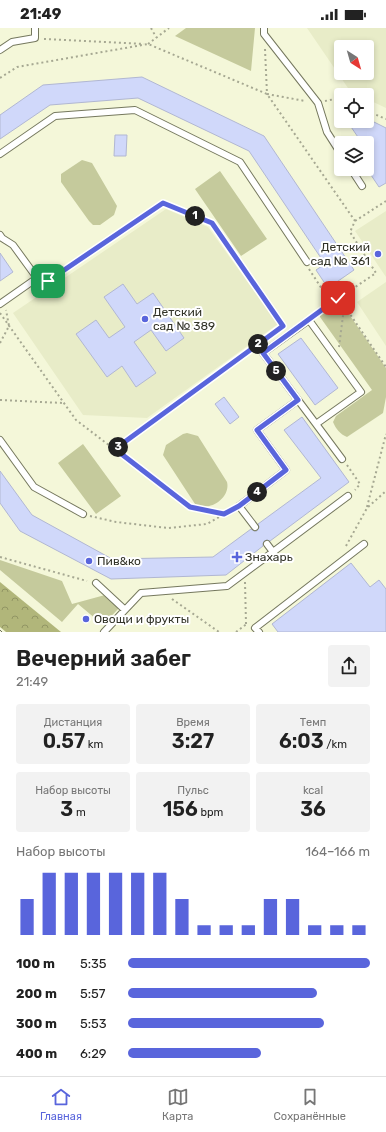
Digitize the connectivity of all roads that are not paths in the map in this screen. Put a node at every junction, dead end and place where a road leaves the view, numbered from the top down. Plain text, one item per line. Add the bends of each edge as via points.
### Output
1 (35, 28) edge
2 (264, 31) edge
3 (0, 50) edge
4 (334, 143) edge
5 (0, 154) edge
6 (356, 176) edge
7 (362, 186) dead end
8 (0, 235) edge
9 (308, 262) road end
10 (0, 304) edge
11 (298, 400) junction
12 (316, 424) junction
13 (0, 440) edge
14 (342, 460) road end
15 (348, 496) road end
16 (83, 514) road end
17 (255, 527) dead end
18 (267, 544) dead end
19 (364, 544) dead end
20 (273, 552) junction
21 (96, 583) road end
22 (124, 609) junction
23 (104, 632) edge
24 (259, 632) edge

1 - 3 lane via 35,38 12,42
2 - 4 lane via 318,103 327,132
5 - 9 lane via 55,116 135,110 240,162
6 - 7 lane
8 - 10 lane via 13,245 37,278
11 - 12 lane
11 - 12 lane via 263,353 308,320 361,392
11 - 17 lane via 257,430 286,470 239,506
12 - 14 lane
13 - 16 lane via 34,487
15 - 20 lane
18 - 20 lane
19 - 24 lane via 255,628
20 - 22 lane via 227,586 141,593
21 - 22 lane
22 - 23 lane

